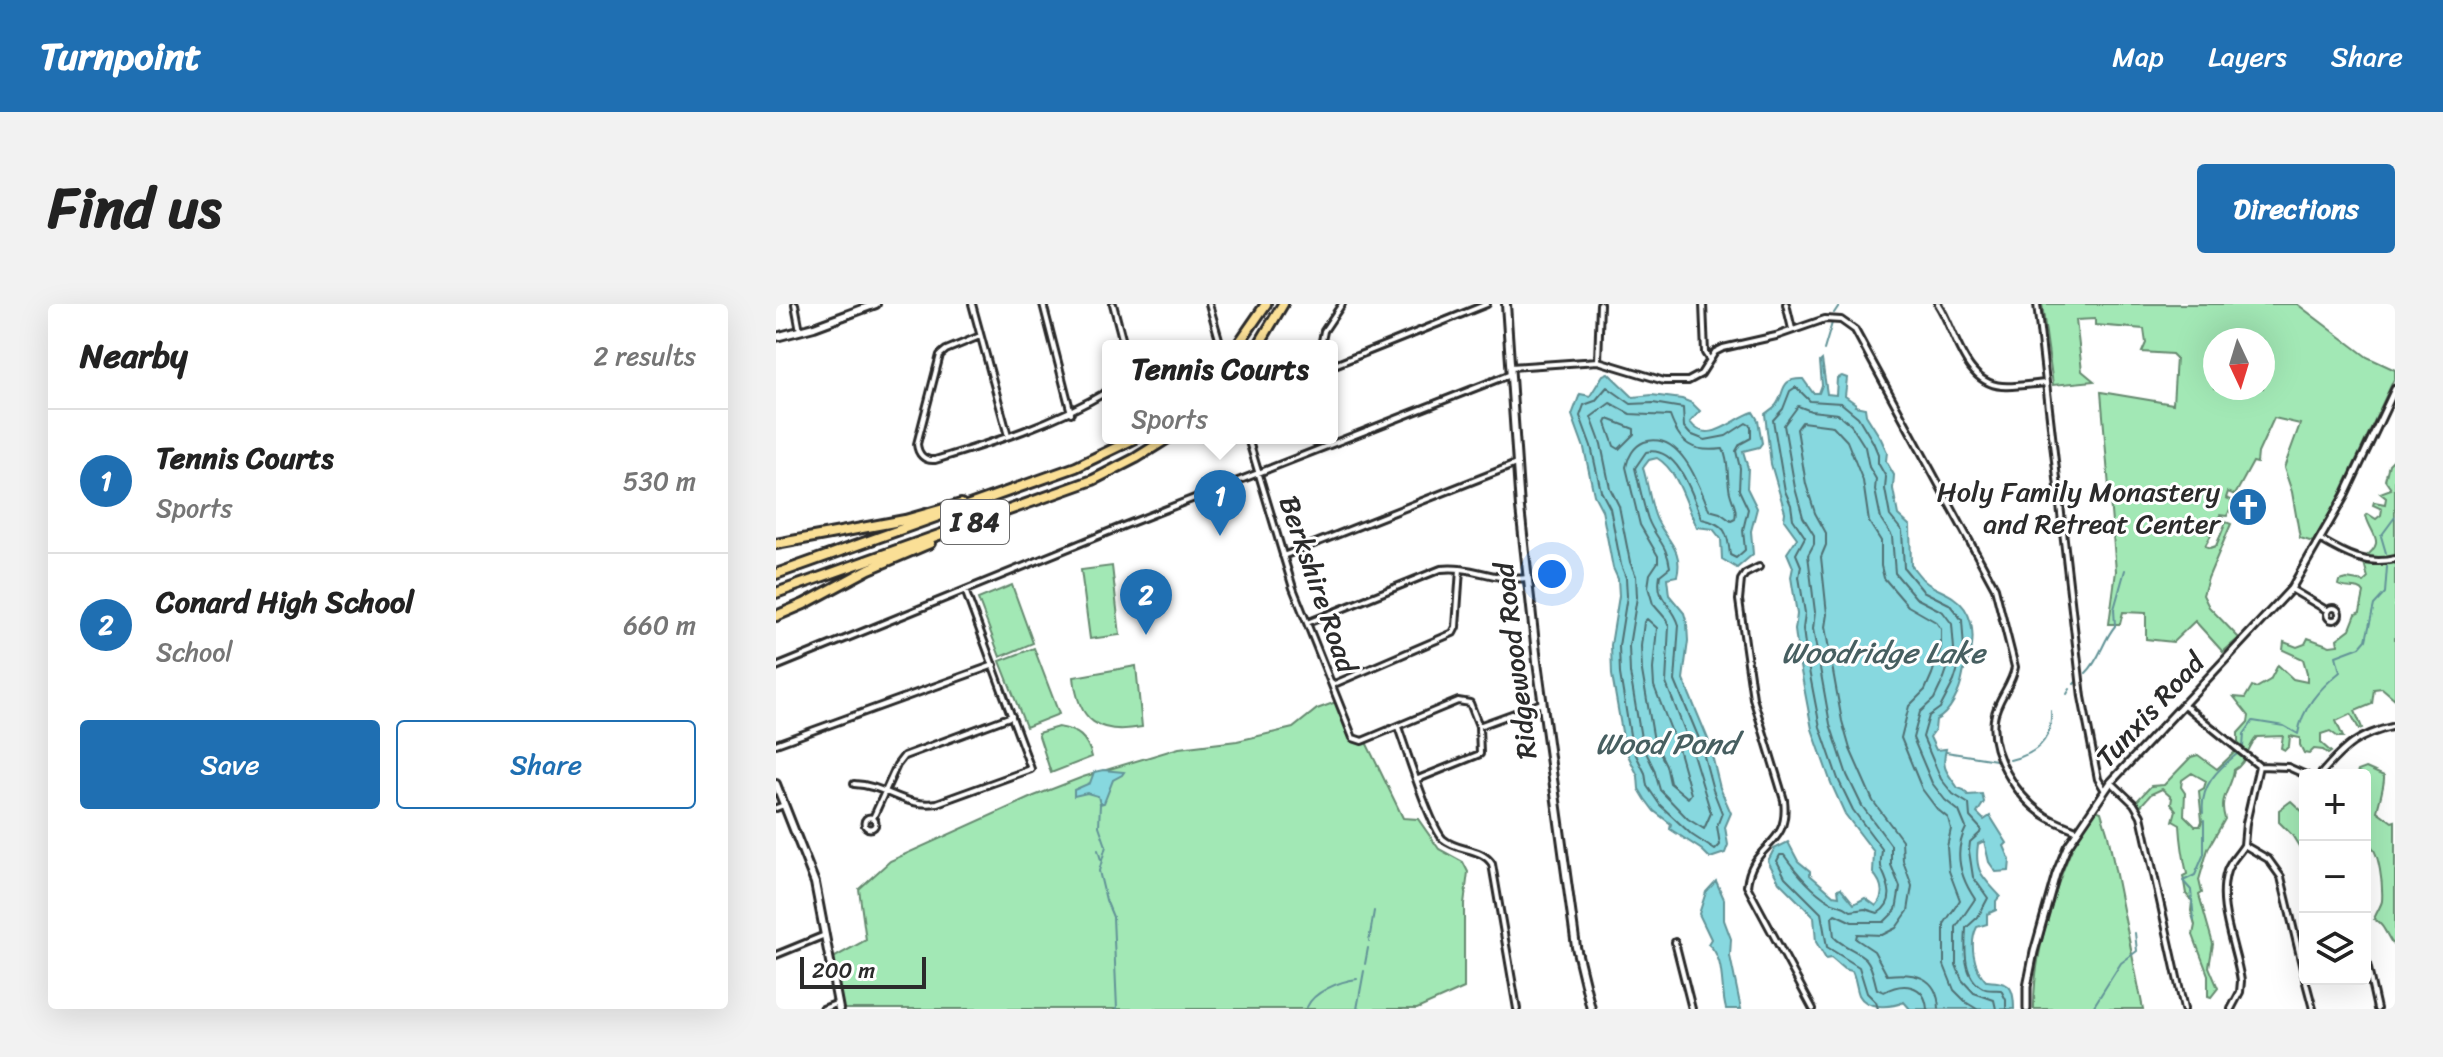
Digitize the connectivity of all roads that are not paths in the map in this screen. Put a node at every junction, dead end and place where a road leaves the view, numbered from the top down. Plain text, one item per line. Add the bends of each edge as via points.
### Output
1 (795, 304) edge
2 (876, 304) edge
3 (972, 304) edge
4 (1043, 304) edge
5 (1113, 304) edge
6 (1209, 304) edge
7 (1259, 304) edge
8 (1266, 304) edge
9 (1283, 304) edge
10 (1342, 304) edge
11 (1487, 304) edge
12 (1506, 304) edge
13 (1600, 304) edge
14 (1703, 304) edge
15 (1786, 304) edge
16 (1938, 304) edge
17 (2037, 304) edge
18 (863, 306) edge
19 (1792, 329) junction
20 (800, 331) junction
21 (980, 336) junction
22 (776, 337) edge
23 (1122, 340) edge
24 (1219, 340) edge
25 (1241, 340) edge
26 (1242, 340) edge
27 (1262, 340) edge
28 (1322, 340) edge
29 (1709, 359) junction
30 (1598, 361) junction
31 (1338, 364) edge
32 (1511, 370) junction
33 (2047, 383) junction
34 (2395, 389) edge
35 (1102, 395) edge
36 (1071, 413) junction
37 (1008, 436) junction
38 (1338, 441) edge
39 (1125, 444) edge
40 (1158, 444) edge
41 (1250, 444) edge
42 (1330, 444) edge
43 (1516, 464) junction
44 (1259, 473) junction
45 (1027, 485) junction
46 (945, 533) junction
47 (2321, 540) junction
48 (776, 544) edge
49 (1283, 556) junction
50 (2395, 559) edge
51 (1759, 567) dead end
52 (1460, 569) junction
53 (776, 574) edge
54 (1527, 578) junction
55 (2291, 589) junction
56 (965, 590) junction
57 (776, 593) edge
58 (2328, 611) dead end
59 (776, 616) edge
60 (1307, 623) junction
61 (994, 665) junction
62 (776, 667) edge
63 (1332, 685) junction
64 (1542, 703) junction
65 (2182, 703) junction
66 (1012, 716) junction
67 (1479, 726) junction
68 (2395, 726) edge
69 (1398, 727) junction
70 (776, 744) edge
71 (2259, 766) junction
72 (2326, 769) edge
73 (2299, 772) edge
74 (1418, 779) junction
75 (2111, 782) junction
76 (776, 784) edge
77 (854, 784) dead end
78 (2104, 789) junction
79 (885, 792) junction
80 (784, 805) junction
81 (776, 808) edge
82 (873, 818) dead end
83 (2078, 831) junction
84 (2244, 845) junction
85 (825, 935) junction
86 (1675, 942) dead end
87 (2299, 953) edge
88 (776, 955) edge
89 (2371, 982) edge
90 (2307, 985) edge
91 (838, 1006) edge
92 (823, 1009) edge
93 (1517, 1009) edge
94 (1591, 1009) edge
95 (1692, 1009) edge
96 (1813, 1009) edge
97 (2027, 1009) edge
98 (2184, 1009) edge
99 (2231, 1009) edge
100 (2313, 1009) edge
101 (2377, 1009) edge

1 - 20 street
2 - 18 main road
3 - 21 street
4 - 36 street
5 - 23 street
6 - 24 street
7 - 25 highway
8 - 26 highway
9 - 27 highway
10 - 28 street
11 - 31 street
12 - 32 main road, Ridgewood Road
13 - 30 street
14 - 29 street
15 - 19 street
16 - 33 street via 1968,364 1982,379 2004,386
17 - 33 street
18 - 20 main road
19 - 29 street via 1723,348
19 - 83 street via 1825,319 1841,320 1855,330 1995,588 2015,667 1994,715 2002,762 2037,810
20 - 22 main road
21 - 37 street
21 - 37 street via 940,355 918,450 935,460
29 - 30 street via 1701,374 1688,381 1664,381
30 - 32 street
32 - 38 street
32 - 43 main road, Ridgewood Road
33 - 78 street via 2082,697
34 - 47 street, Tunxis Road
35 - 36 street
36 - 37 street
39 - 45 highway, I 84
40 - 46 highway, I 84 via 1098,477
41 - 44 street, Berkshire Road
42 - 44 street
43 - 49 street
43 - 54 main road, Ridgewood Road
44 - 49 street, Berkshire Road
44 - 56 street
45 - 48 highway via 913,518
45 - 53 highway, I 84
46 - 57 highway, I 84
46 - 59 highway
47 - 50 street via 2349,557
47 - 55 street, Tunxis Road
49 - 60 street, Berkshire Road
51 - 96 street via 1741,580 1739,600 1753,698 1786,816 1777,837 1755,859 1747,886
52 - 54 street via 1502,579
52 - 60 street via 1435,571
52 - 63 street via 1456,627 1450,636
54 - 64 main road, Ridgewood Road
55 - 58 street
55 - 65 street, Tunxis Road
56 - 61 street
56 - 62 street
60 - 63 street, Berkshire Road
61 - 66 street
61 - 70 street
63 - 69 street, Berkshire Road via 1356,740
64 - 67 street
64 - 94 main road, Ridgewood Road via 1576,947
65 - 71 street
65 - 75 street, Tunxis Road
66 - 79 street via 907,754
66 - 79 street via 1031,769 937,803 915,804
67 - 69 street via 1470,703 1458,701
67 - 74 street via 1476,758
68 - 72 street via 2366,733
69 - 74 street
71 - 73 street
71 - 84 street
74 - 93 street via 1441,837 1482,854 1492,864
75 - 78 street, Tunxis Road
75 - 98 street via 2141,816
76 - 80 main road
77 - 79 street
78 - 83 street, Tunxis Road
79 - 82 street
80 - 81 street
80 - 85 main road via 815,883
83 - 97 street, Tunxis Road via 2060,864 2039,933
84 - 87 street via 2268,859 2281,877
84 - 99 street via 2224,884 2241,984
85 - 88 street
85 - 91 main road
86 - 95 street
89 - 101 street
90 - 100 street
91 - 92 street

